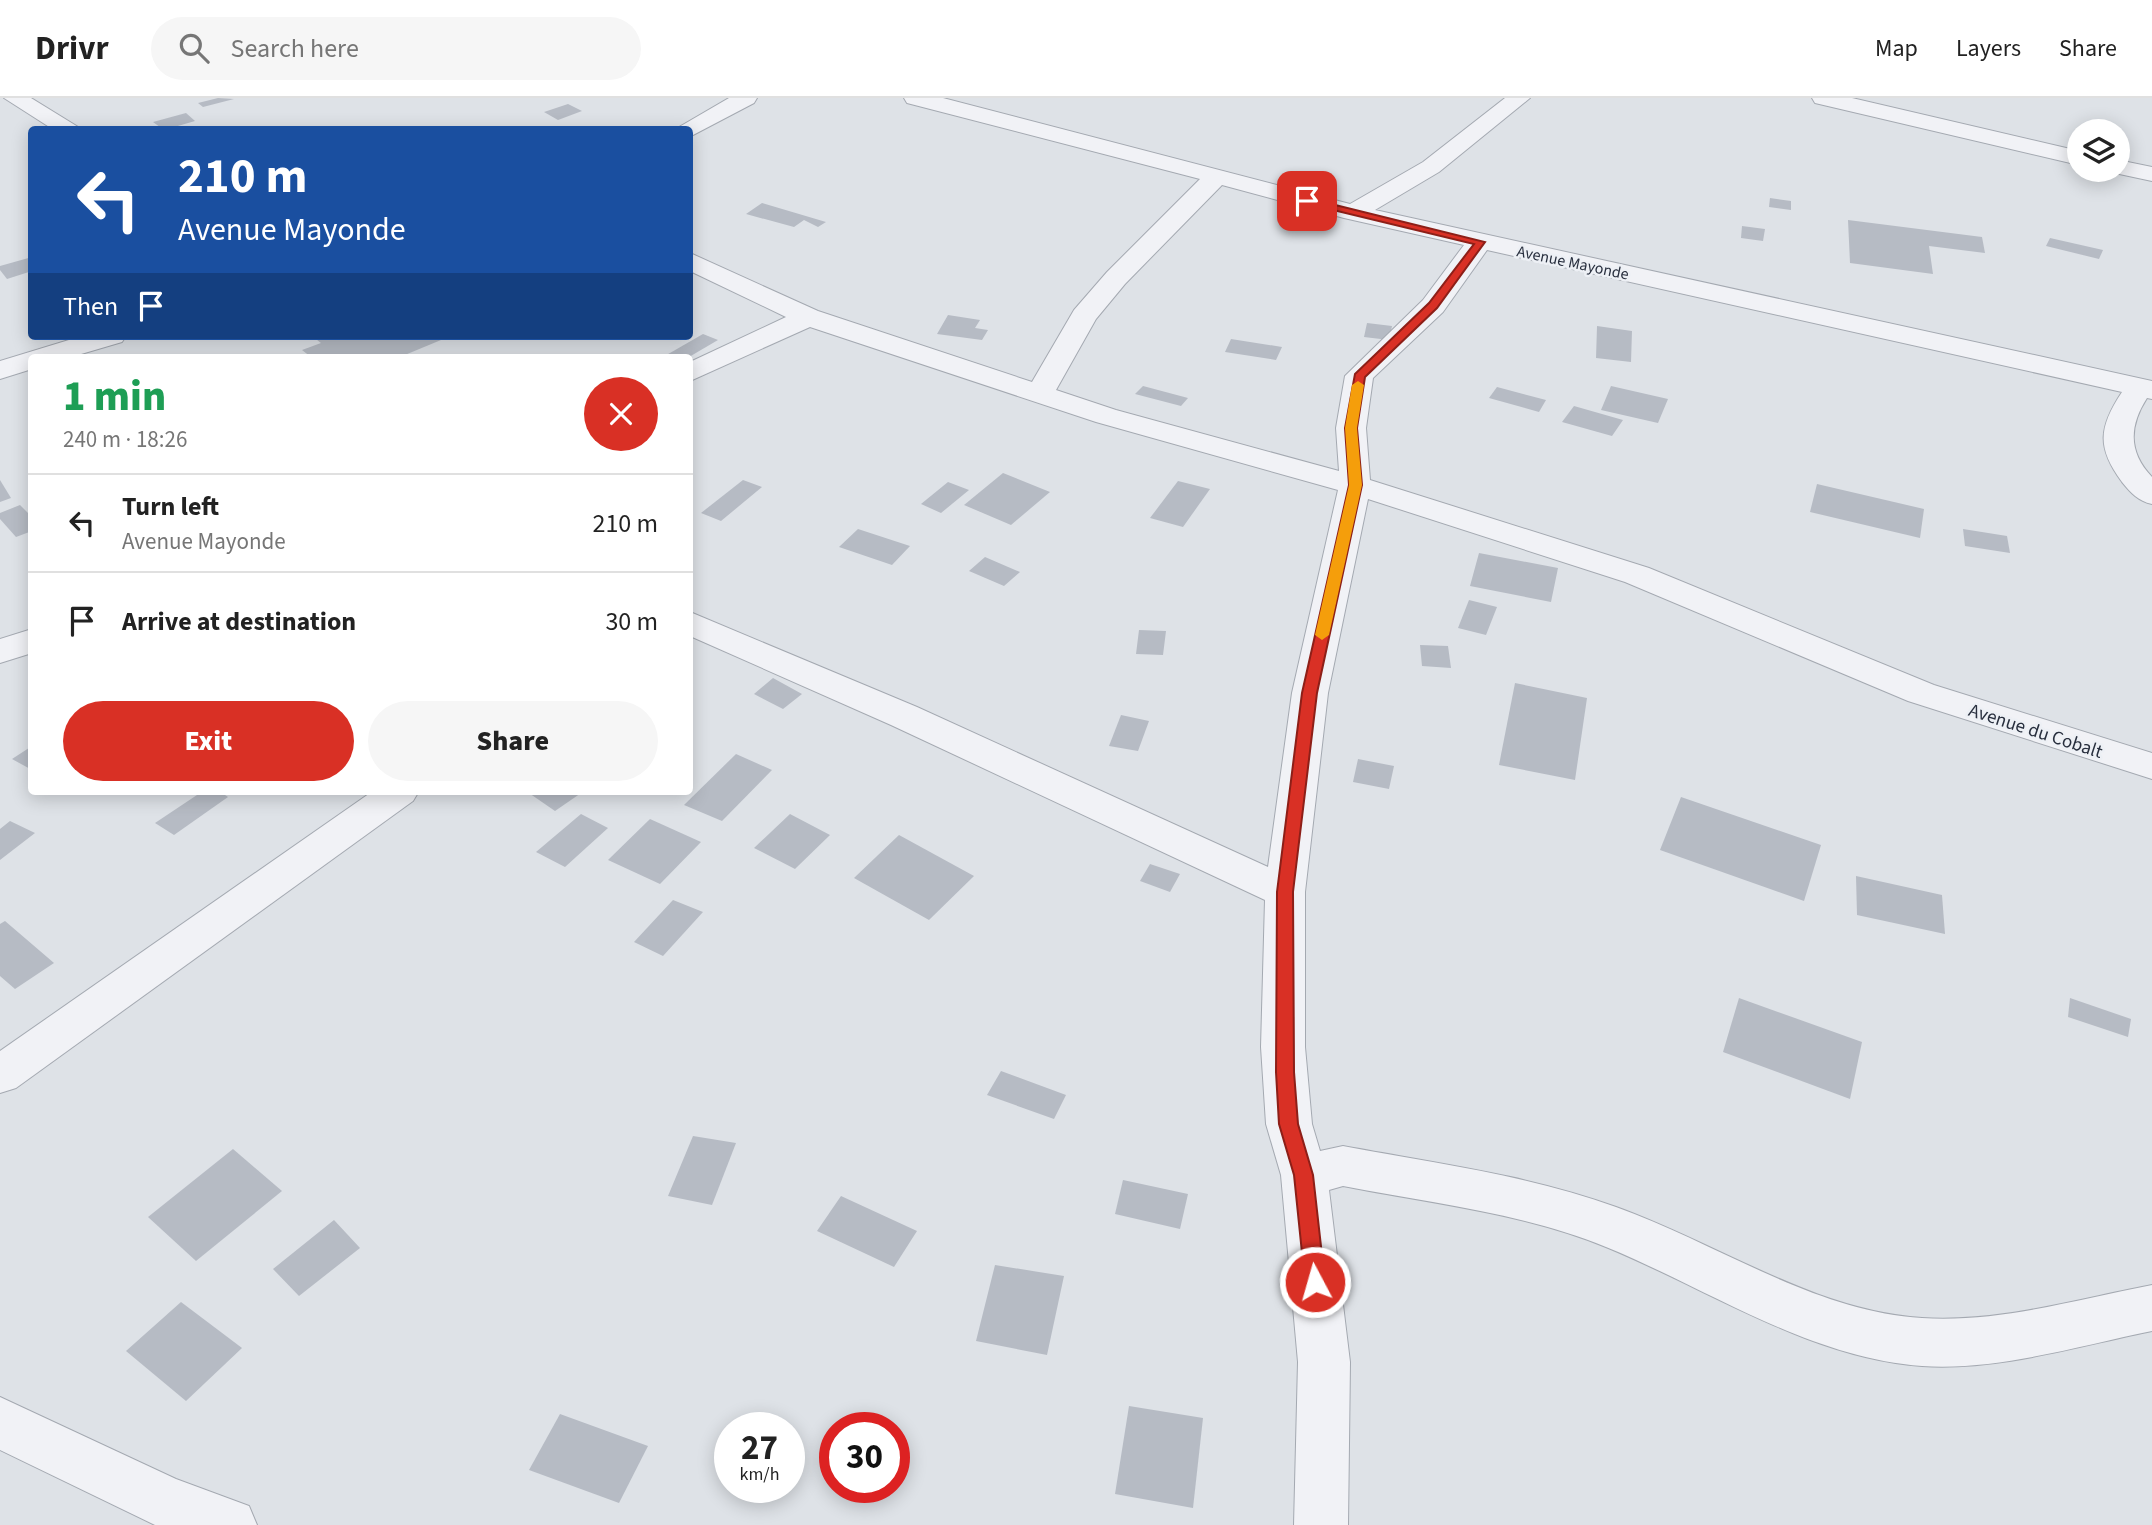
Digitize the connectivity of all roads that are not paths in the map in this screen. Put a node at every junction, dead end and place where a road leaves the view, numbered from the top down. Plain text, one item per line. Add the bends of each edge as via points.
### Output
1 (15, 98) edge
2 (746, 98) edge
3 (915, 98) edge
4 (1519, 98) edge
5 (1823, 98) edge
6 (65, 126) edge
7 (693, 126) edge
8 (2067, 155) edge
9 (2130, 169) edge
10 (2152, 174) edge
11 (1216, 177) junction
12 (1353, 213) junction
13 (1480, 242) junction
14 (693, 262) edge
15 (808, 317) junction
16 (98, 340) edge
17 (51, 354) edge
18 (28, 361) edge
19 (0, 370) edge
20 (693, 372) edge
21 (2146, 388) edge
22 (1039, 394) junction
23 (1356, 485) junction
24 (2152, 495) edge
25 (693, 624) edge
26 (28, 642) edge
27 (0, 652) edge
28 (2152, 766) edge
29 (394, 795) edge
30 (1285, 892) junction
31 (0, 1075) edge
32 (1304, 1175) junction
33 (2152, 1308) edge
34 (0, 1423) edge
35 (230, 1525) edge
36 (1321, 1525) edge

1 - 6 street
2 - 7 street
3 - 11 street, Avenue Mayonde
4 - 12 street via 1430,167
5 - 8 street
9 - 10 street
11 - 12 street, Avenue Mayonde
11 - 22 street via 1084,316
12 - 13 street, Avenue Mayonde
13 - 21 street, Avenue Mayonde
13 - 23 street via 1433,306 1359,376 1351,428
14 - 15 street, Avenue du Cobalt
15 - 20 street
15 - 22 street, Avenue du Cobalt
16 - 17 street
18 - 19 street
21 - 24 street via 2124,409 2115,432 2121,457
22 - 23 street, Avenue du Cobalt
23 - 28 street, Avenue du Cobalt via 1637,575 1921,693
23 - 30 street via 1310,693
25 - 30 street
26 - 27 street
29 - 31 street
30 - 32 street via 1283,1047 1289,1124
32 - 33 street via 1343,1166 1521,1200 1613,1227 1840,1328 1922,1342 1985,1340
32 - 36 street via 1324,1362
34 - 35 street via 167,1503

